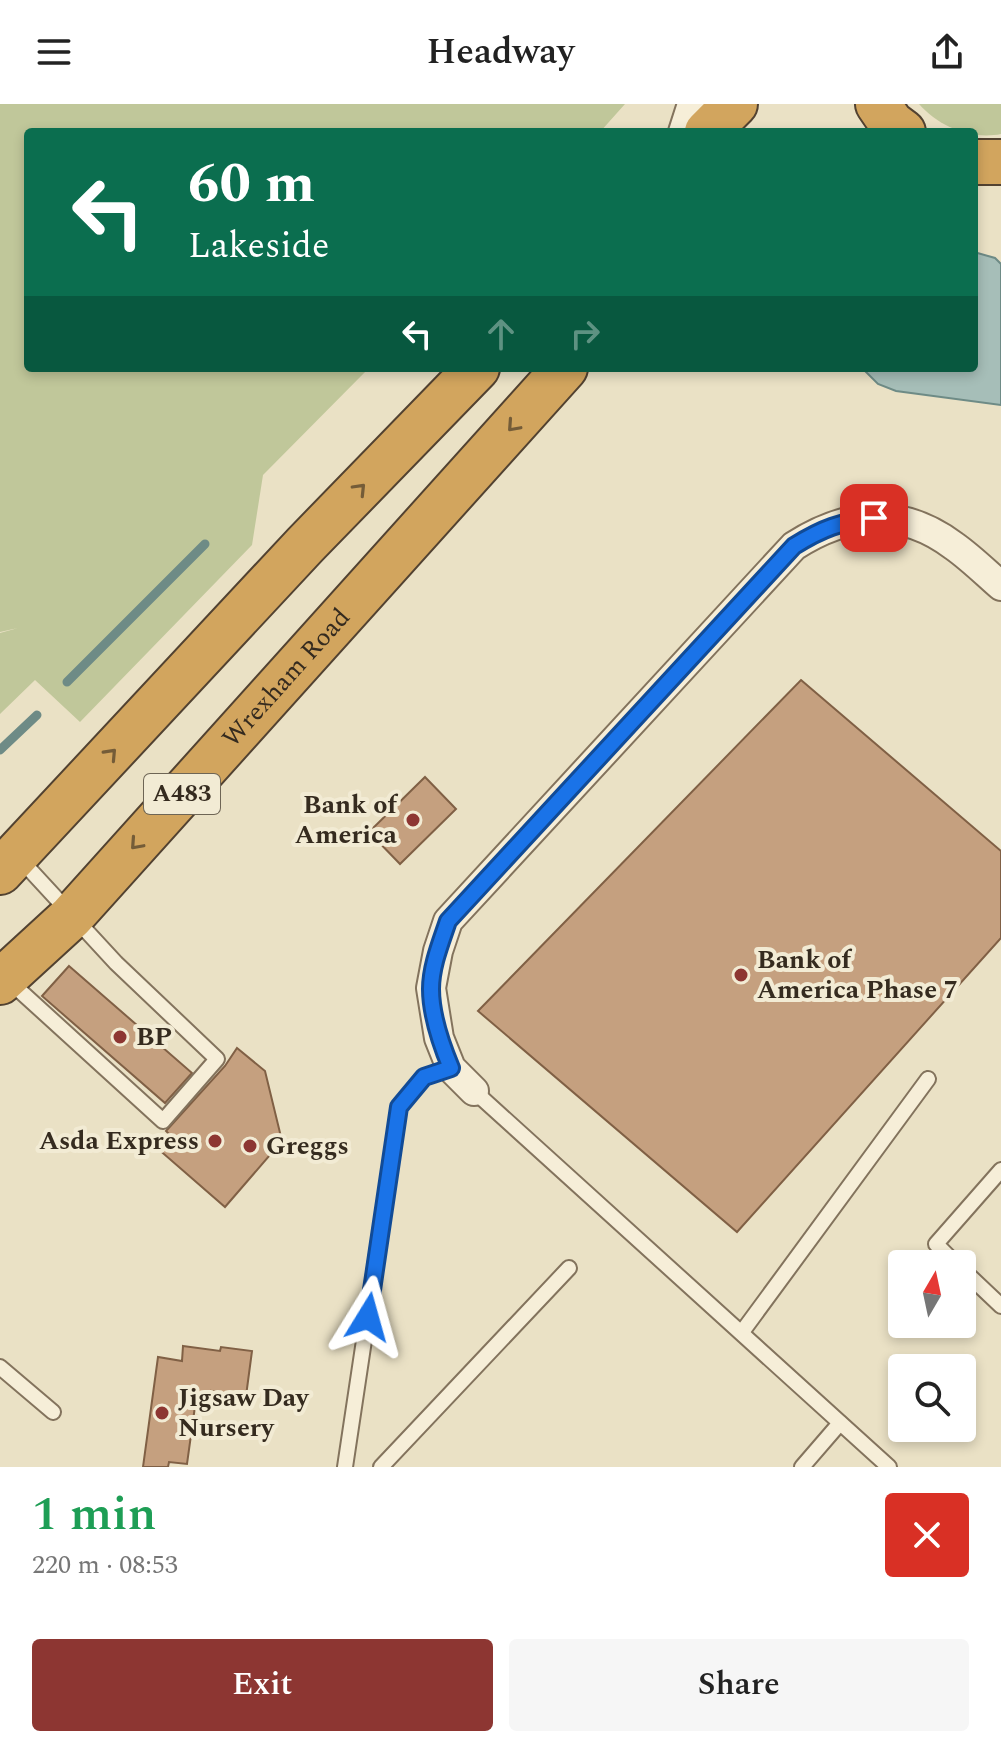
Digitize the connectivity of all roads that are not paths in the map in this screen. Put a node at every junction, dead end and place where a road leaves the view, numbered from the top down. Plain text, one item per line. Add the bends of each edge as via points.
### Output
1 (692, 104) edge
2 (735, 104) edge
3 (878, 104) edge
4 (684, 128) edge
5 (711, 128) edge
6 (898, 128) edge
7 (473, 372) edge
8 (561, 372) edge
9 (1001, 586) edge
10 (8, 864) edge
11 (71, 917) junction
12 (2, 976) edge
13 (451, 1068) junction
14 (928, 1079) dead end
15 (474, 1091) joint
16 (1001, 1170) edge
17 (942, 1250) edge
18 (569, 1268) dead end
19 (976, 1282) edge
20 (1001, 1306) edge
21 (742, 1332) junction
22 (0, 1367) edge
23 (53, 1412) dead end
24 (840, 1423) junction
25 (345, 1467) edge
26 (381, 1467) edge
27 (802, 1467) edge
28 (889, 1467) edge

1 - 4 street
2 - 5 highway
3 - 6 highway
10 -> 7 highway, A483
8 -> 11 highway, Wrexham Road / A483
9 - 13 street via 953,544 910,523 874,518 839,522 794,546 448,921 431,988 439,1038
10 - 11 lane
11 - 12 highway, Wrexham Road / A483
11 - 12 lane via 217,1059 163,1121
13 - 15 street
13 - 25 lane via 424,1077 399,1107
14 - 21 lane
15 - 21 lane
16 - 17 lane via 936,1244
18 - 26 lane
19 - 20 lane
21 - 24 lane
22 - 23 lane
24 - 27 lane
24 - 28 lane

